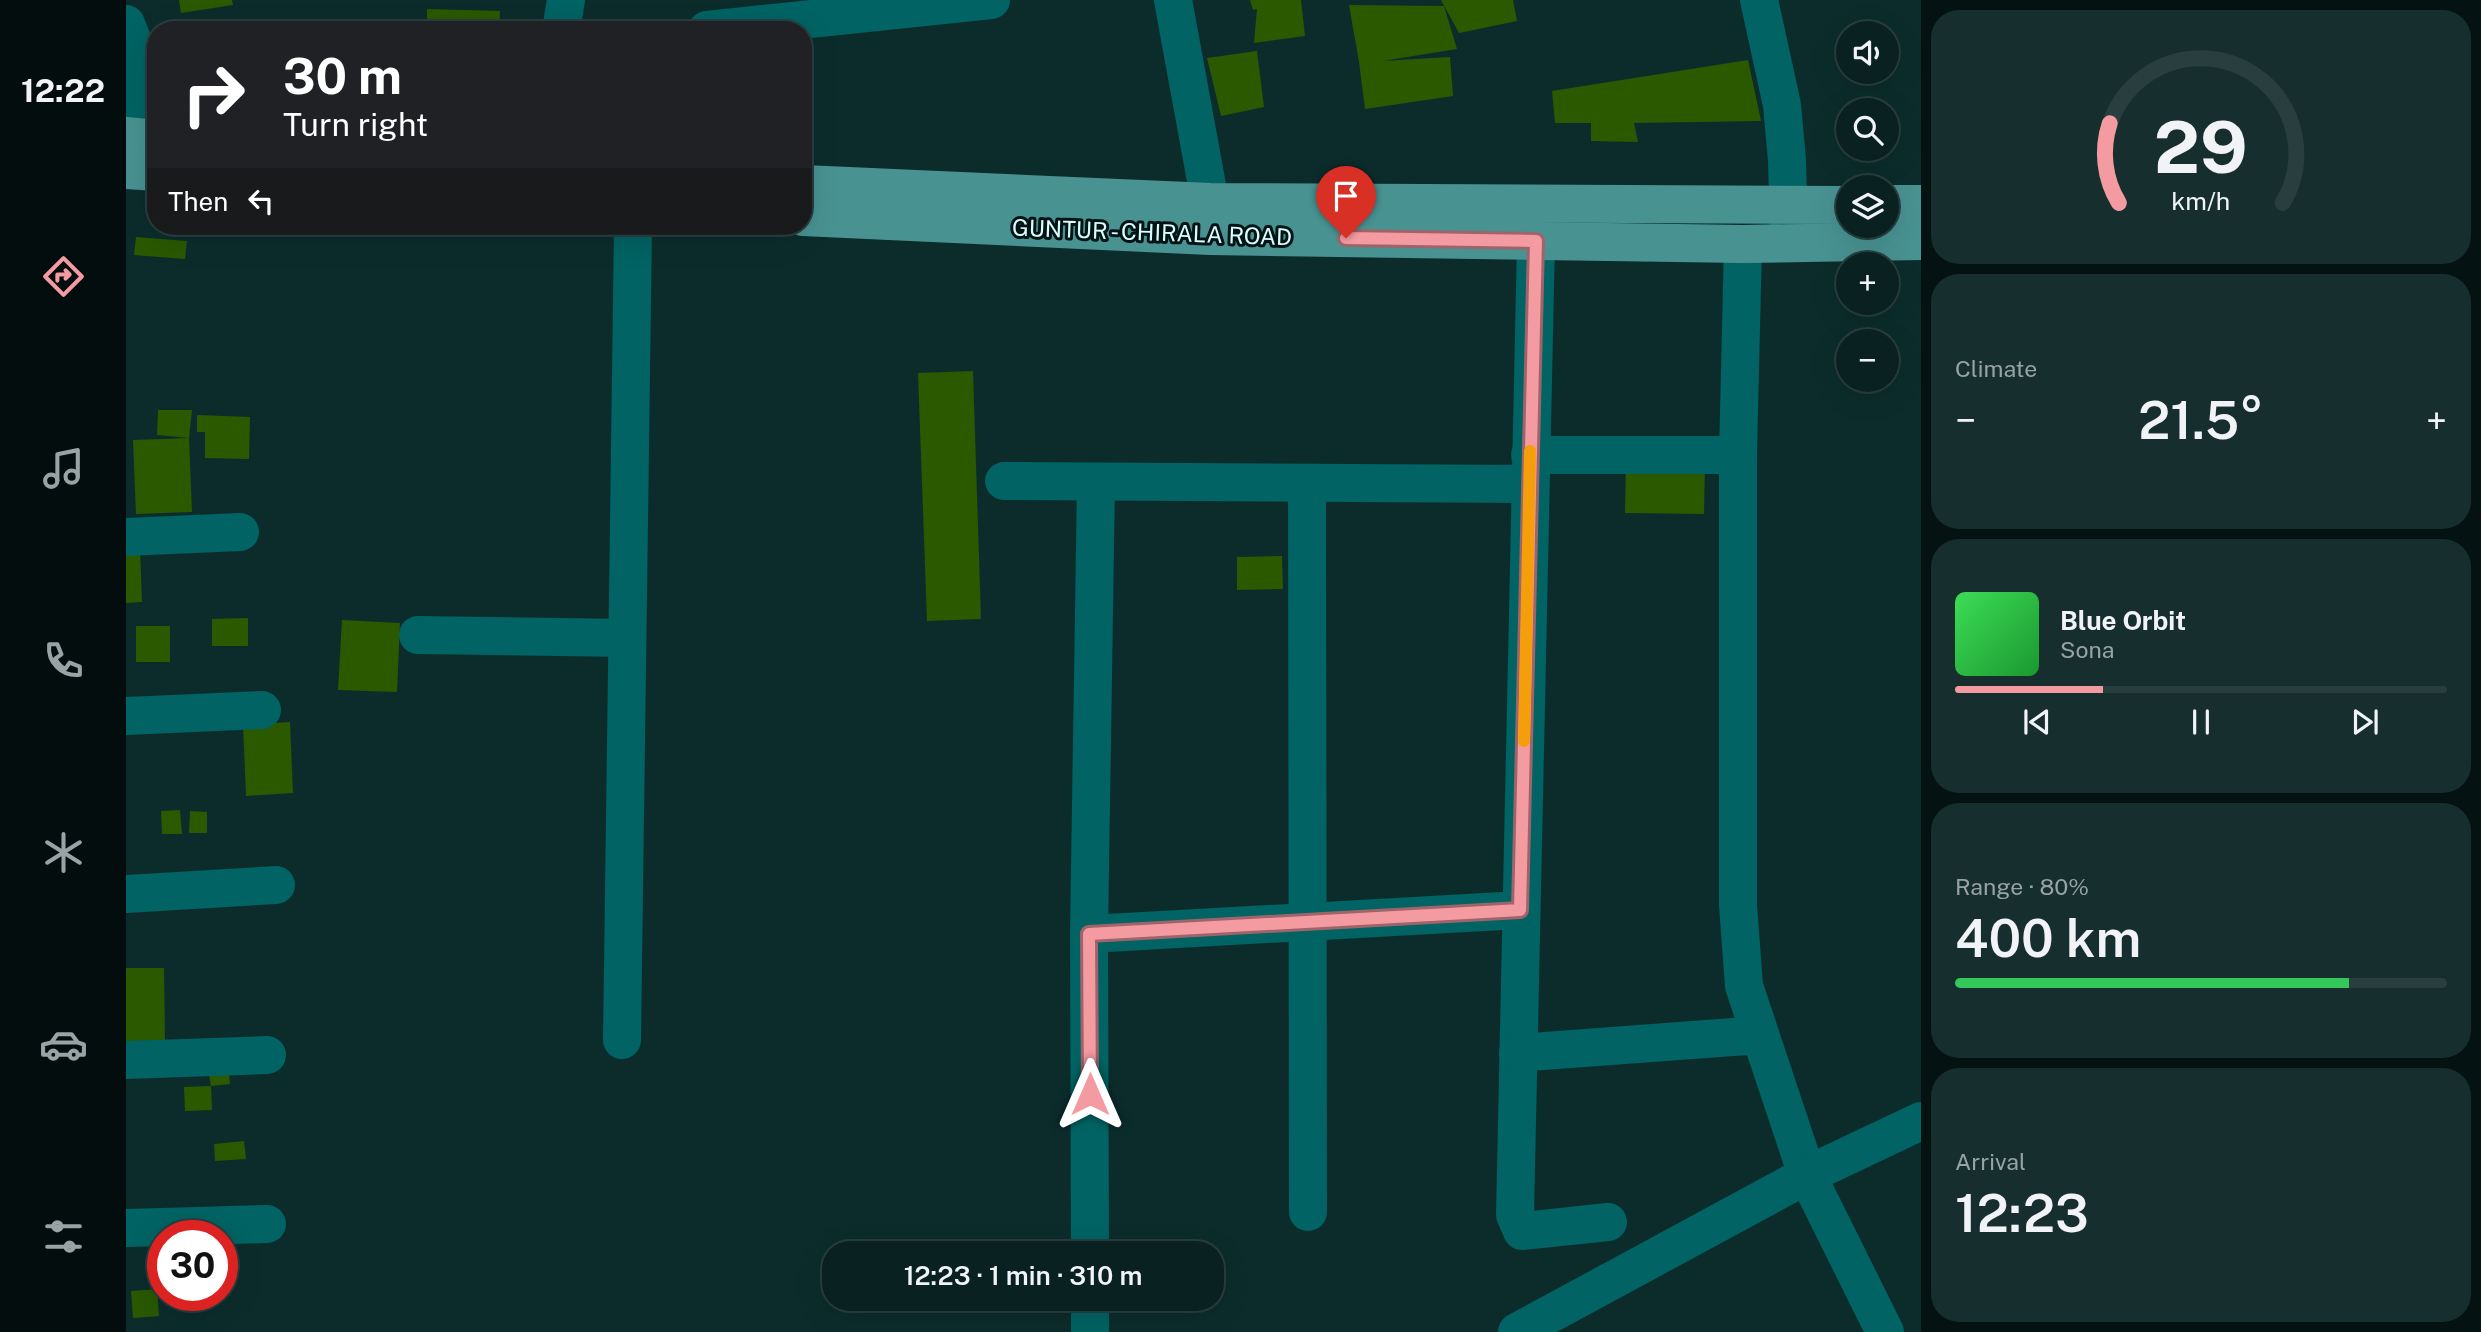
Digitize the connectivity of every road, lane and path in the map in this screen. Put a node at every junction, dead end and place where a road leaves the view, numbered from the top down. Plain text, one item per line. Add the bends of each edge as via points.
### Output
1 (566, 0) edge
2 (991, 0) edge
3 (1173, 0) edge
4 (1759, 0) edge
5 (562, 21) edge
6 (792, 21) edge
7 (126, 24) edge
8 (135, 145) edge
9 (147, 160) edge
10 (812, 184) edge
11 (1210, 202) junction
12 (1921, 204) edge
13 (1789, 205) junction
14 (1836, 205) edge
15 (1899, 205) edge
16 (812, 217) edge
17 (633, 235) edge
18 (1536, 241) junction
19 (1921, 241) edge
20 (1743, 244) junction
21 (1789, 244) junction
22 (1738, 455) junction
23 (1530, 469) junction
24 (1004, 481) dead end
25 (1096, 482) junction
26 (1307, 483) junction
27 (240, 533) dead end
28 (126, 537) edge
29 (418, 635) dead end
30 (627, 638) junction
31 (262, 710) dead end
32 (126, 716) edge
33 (276, 885) dead end
34 (126, 894) edge
35 (1520, 910) junction
36 (1309, 922) junction
37 (1089, 934) junction
38 (1760, 1035) junction
39 (622, 1040) dead end
40 (1518, 1053) junction
41 (267, 1055) dead end
42 (126, 1060) edge
43 (1921, 1121) edge
44 (1807, 1175) junction
45 (1308, 1212) dead end
46 (1608, 1222) dead end
47 (267, 1224) dead end
48 (126, 1228) edge
49 (1090, 1241) edge
50 (1090, 1311) edge
51 (1090, 1332) edge
52 (1517, 1332) edge
53 (1885, 1332) edge

1 - 5 street
2 - 6 street
3 - 11 street
4 - 13 street via 1782,105
7 - 8 street via 135,43 138,70
8 - 9 main road
10 - 11 main road, GUNTUR - CHIRALA ROAD
11 - 13 main road, GUNTUR - CHIRALA ROAD
12 - 15 main road
13 - 14 main road, GUNTUR - CHIRALA ROAD
13 - 21 street
16 - 18 main road, GUNTUR - CHIRALA ROAD via 1210,236
17 - 30 street
18 - 20 main road, GUNTUR - CHIRALA ROAD
18 - 23 street
19 - 21 main road, GUNTUR - CHIRALA ROAD
20 - 21 main road, GUNTUR - CHIRALA ROAD
20 - 22 street
22 - 23 street
22 - 38 street via 1738,905 1744,986
23 - 26 street
23 - 35 street
24 - 25 street
25 - 26 street
25 - 37 street
26 - 36 street
27 - 28 street
29 - 30 street
30 - 39 street
31 - 32 street
33 - 34 street
35 - 36 street
35 - 40 street
36 - 37 street
36 - 45 street
37 - 49 street
38 - 40 street
38 - 44 street
40 - 46 street via 1517,1224 1522,1231 1532,1231
41 - 42 street
43 - 44 street
44 - 52 street
44 - 53 street
47 - 48 street
50 - 51 street

